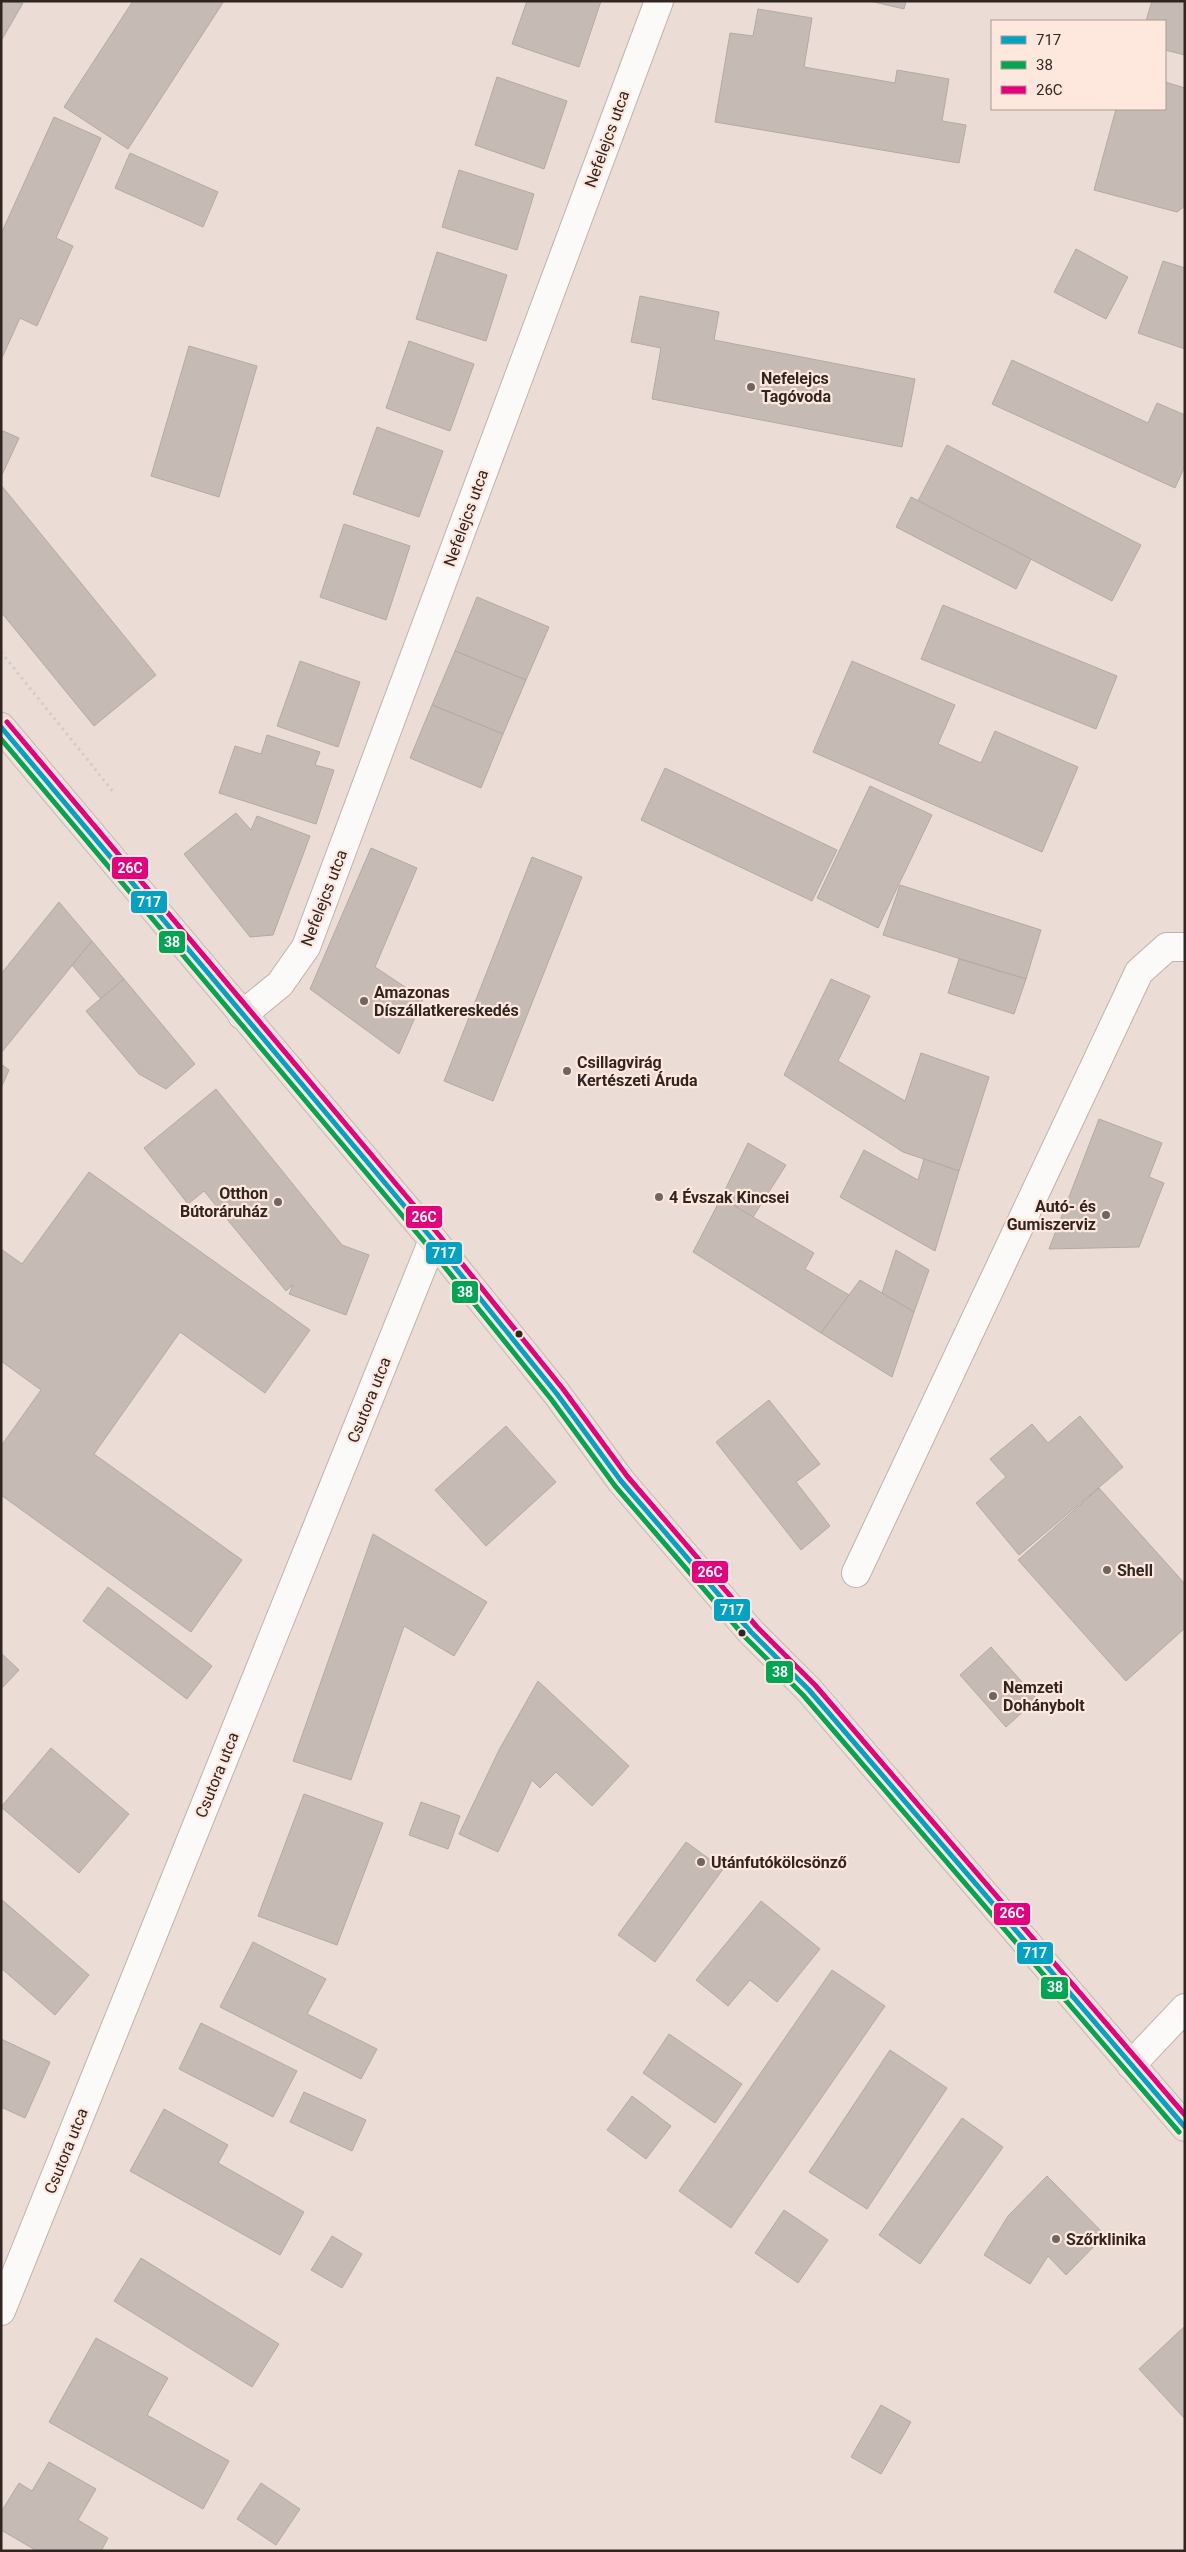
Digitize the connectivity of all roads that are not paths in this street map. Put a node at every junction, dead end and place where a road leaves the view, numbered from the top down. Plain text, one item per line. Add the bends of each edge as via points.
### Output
1 (659, 1) edge
2 (1, 727) edge
3 (1185, 947) edge
4 (242, 1015) junction
5 (433, 1240) junction
6 (856, 1573) dead end
7 (1185, 2008) edge
8 (1131, 2065) junction
9 (1185, 2127) edge
10 (1, 2311) edge

1 - 4 street, Nefelejcs utca via 306,947 280,984
2 - 4 main road
3 - 6 street via 1167,947 1140,972
4 - 5 main road
5 - 8 main road via 557,1394 621,1482 751,1632 809,1690
5 - 10 street, Csutora utca
7 - 8 street
8 - 9 main road

